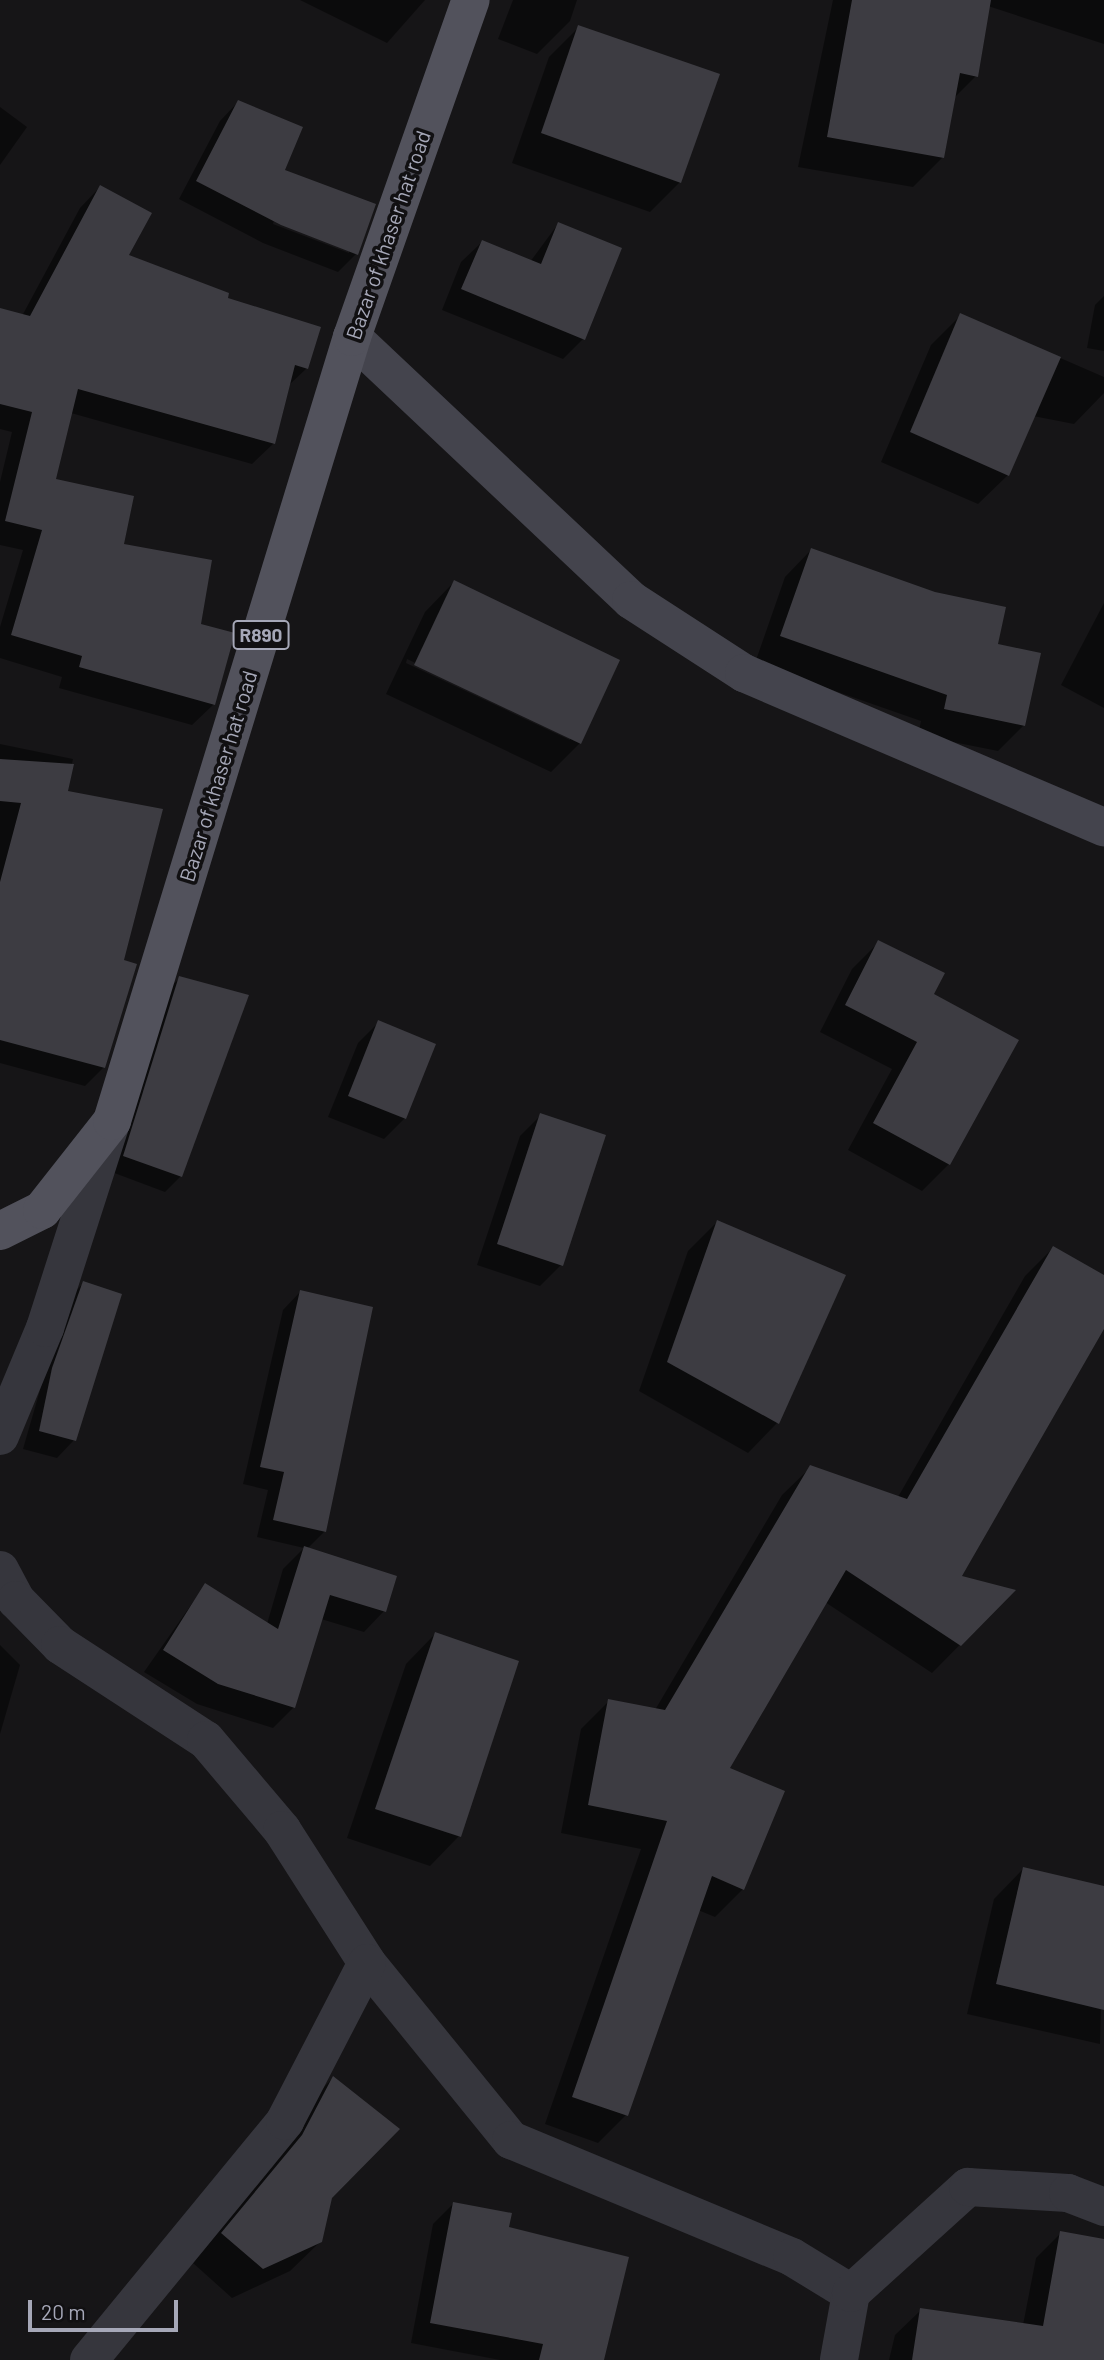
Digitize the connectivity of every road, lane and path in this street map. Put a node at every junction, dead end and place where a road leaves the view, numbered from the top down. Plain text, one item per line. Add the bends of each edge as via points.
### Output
1 (471, 0) edge
2 (352, 337) junction
3 (1104, 827) edge
4 (112, 1121) junction
5 (0, 1231) edge
6 (0, 1436) edge
7 (0, 1570) edge
8 (367, 1963) junction
9 (1104, 2207) edge
10 (850, 2293) junction
11 (89, 2360) edge
12 (839, 2360) edge

1 - 2 main road, Bazar of khaser hat road / R890
2 - 3 street via 631,600 744,673
2 - 4 main road, Bazar of khaser hat road / R890
4 - 5 main road, Bazar of khaser hat road / R890 via 42,1210
4 - 6 street via 44,1328
7 - 8 street via 16,1600 60,1645 206,1740 282,1830
8 - 10 street via 510,2140 792,2257
8 - 11 street via 285,2121
9 - 10 street via 1068,2193 968,2187
10 - 12 street

